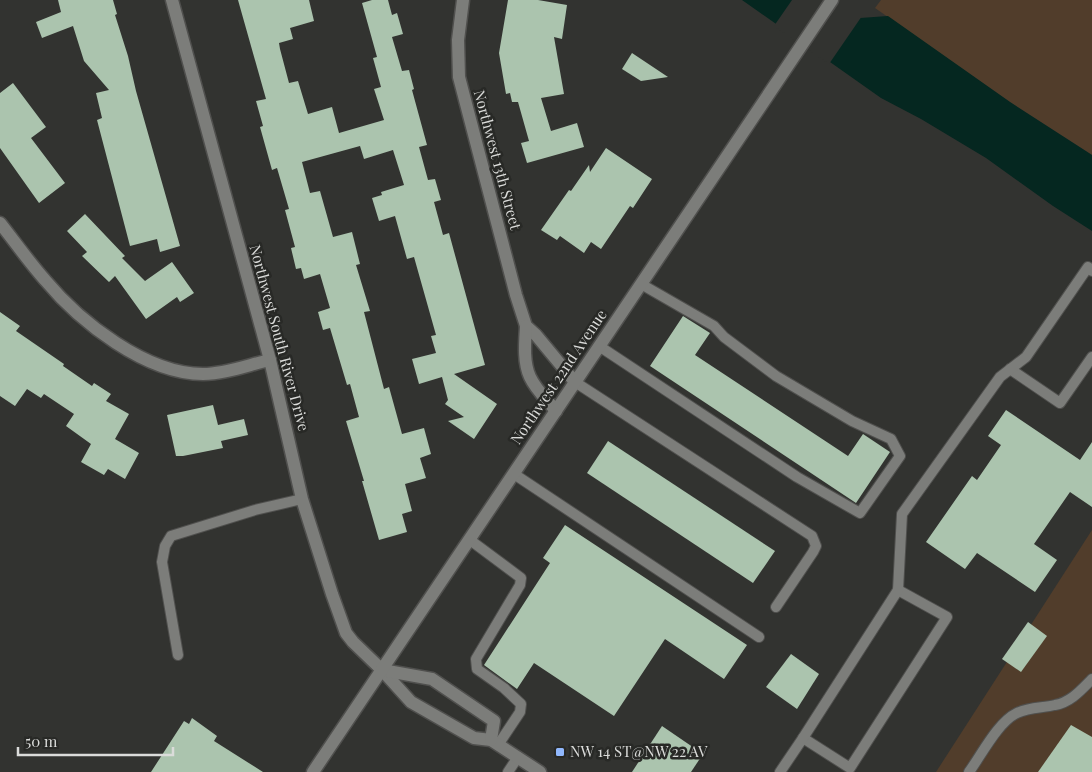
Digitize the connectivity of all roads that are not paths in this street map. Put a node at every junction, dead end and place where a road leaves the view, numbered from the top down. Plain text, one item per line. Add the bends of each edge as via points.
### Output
1 (172, 0) edge
2 (463, 0) edge
3 (832, 0) edge
4 (0, 223) edge
5 (1092, 270) edge
6 (641, 284) junction
7 (526, 326) junction
8 (600, 346) junction
9 (1092, 357) edge
10 (270, 360) junction
11 (1010, 369) junction
12 (575, 382) junction
13 (556, 411) junction
14 (514, 474) junction
15 (302, 499) junction
16 (470, 540) junction
17 (898, 590) junction
18 (776, 607) dead end
19 (759, 638) dead end
20 (178, 655) dead end
21 (382, 670) junction
22 (1092, 679) edge
23 (803, 738) junction
24 (495, 743) junction
25 (518, 758) junction
26 (314, 772) edge
27 (508, 772) edge
28 (540, 772) edge
29 (780, 772) edge
30 (970, 772) edge

1 - 10 street, Northwest South River Drive
2 - 7 street, Northwest 13th Street via 458,40 459,77
3 - 6 street, Northwest 22nd Avenue
4 - 10 street via 64,300 104,335 130,351 169,369 202,374
5 - 11 lane via 1088,267 1026,357
6 - 8 street, Northwest 22nd Avenue
6 - 8 lane via 714,326 724,338 776,376 892,439 900,456 860,513 797,478
7 - 12 street, Northwest 13th Street
7 - 13 street, Northwest 13th Street via 529,375 534,386
8 - 12 street, Northwest 22nd Avenue
9 - 11 lane via 1060,403
10 - 15 street, Northwest South River Drive
11 - 17 lane via 1000,377 902,514
12 - 13 street, Northwest 22nd Avenue
12 - 18 lane via 812,536 816,546 813,552
13 - 14 street, Northwest 22nd Avenue
14 - 16 street, Northwest 22nd Avenue
14 - 19 lane
15 - 20 lane via 171,536 164,546 162,562
15 - 21 street, Northwest South River Drive via 346,633
16 - 21 street, Northwest 22nd Avenue
16 - 24 lane via 521,578 520,585 476,659 477,669 521,704 520,712
17 - 23 lane
17 - 23 lane via 947,617 850,768
21 - 24 street, Northwest South River Drive via 411,702 474,738
21 - 24 street via 432,679 494,721
21 - 26 street, Northwest 22nd Avenue
22 - 30 lane via 1068,701 1028,709 1003,723
23 - 29 lane
24 - 25 street, Northwest South River Drive
25 - 27 lane
25 - 28 street, Northwest South River Drive

